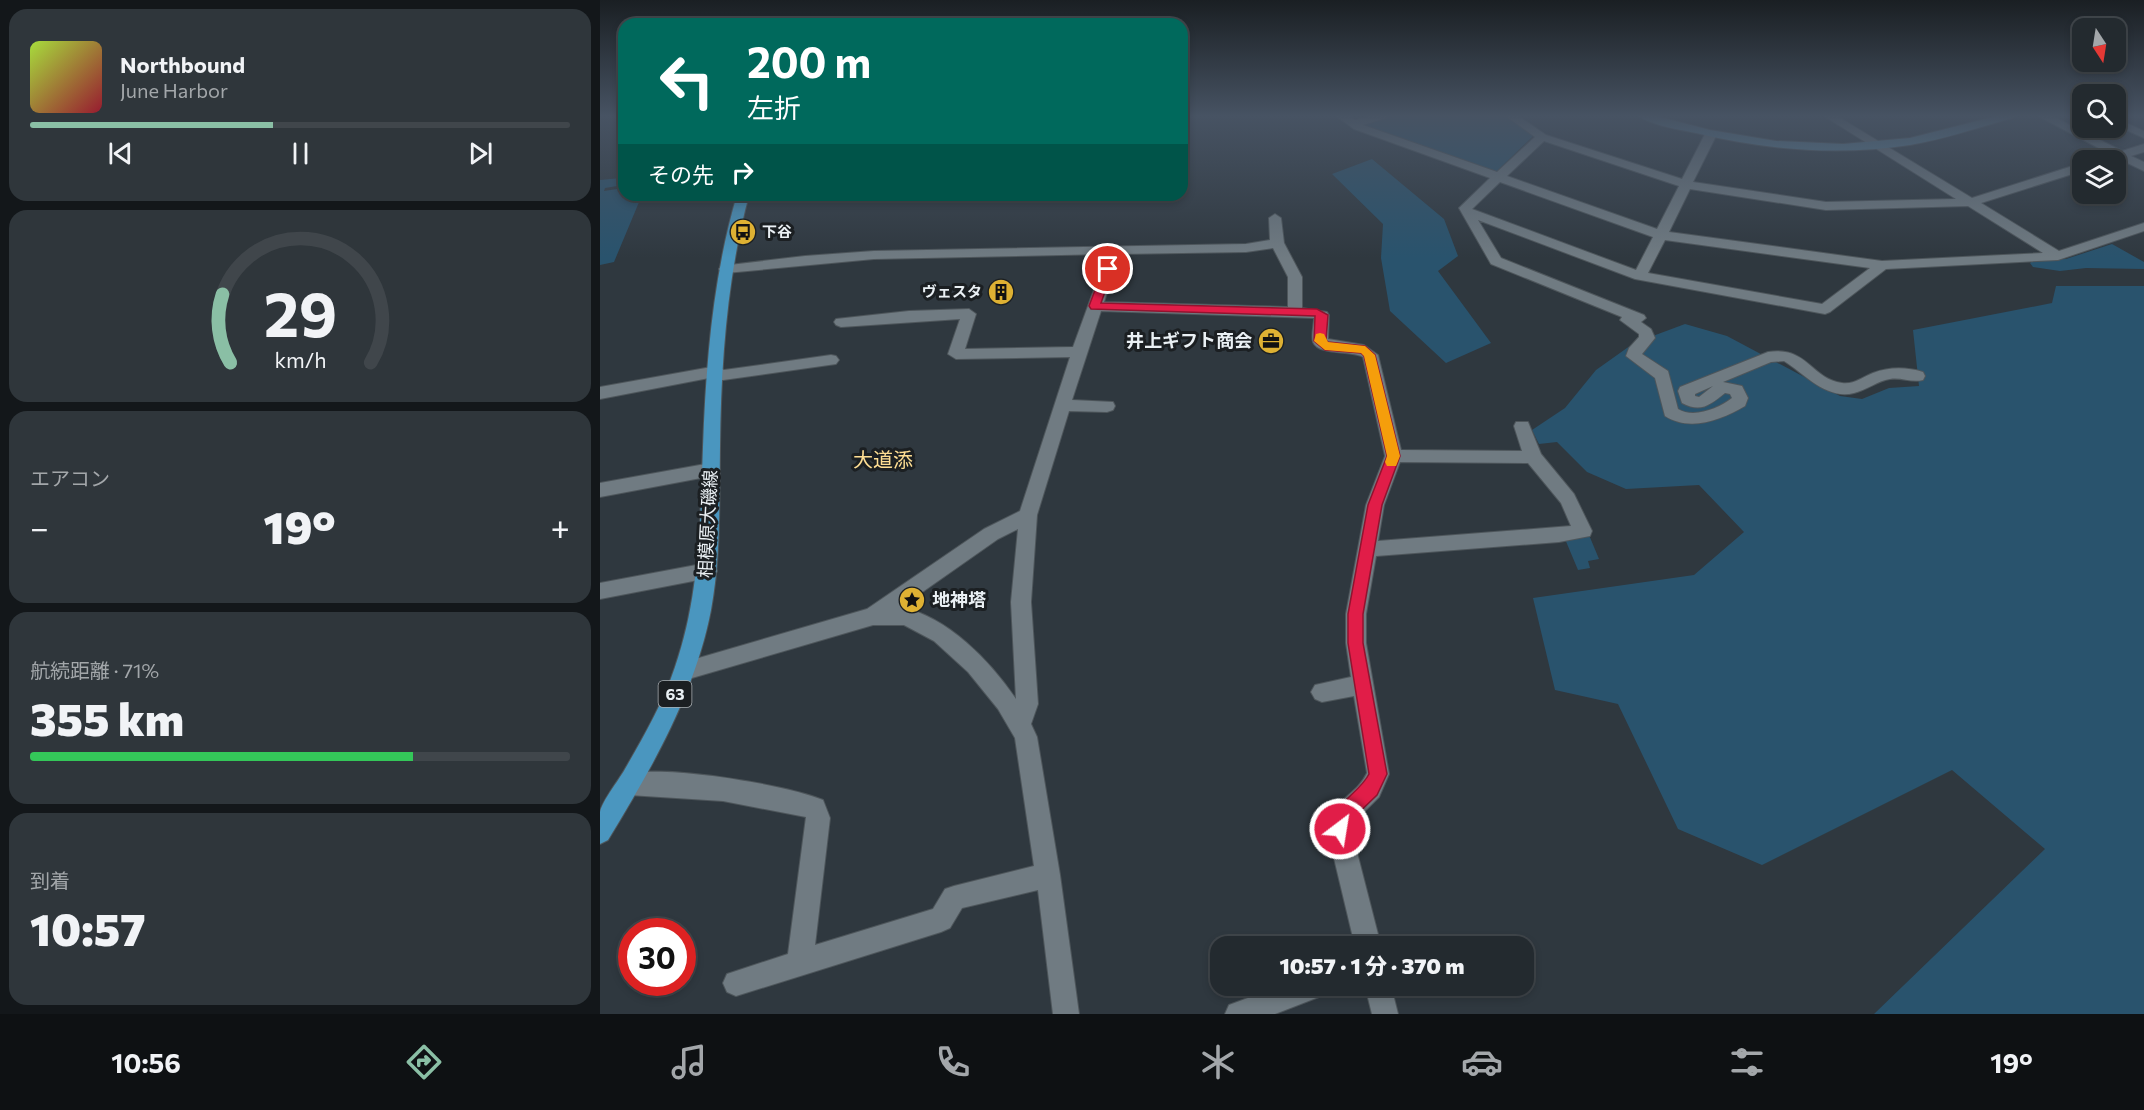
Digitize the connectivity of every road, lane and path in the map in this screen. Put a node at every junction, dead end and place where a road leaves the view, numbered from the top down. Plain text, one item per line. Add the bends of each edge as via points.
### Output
1 (1461, 163) edge
2 (1513, 163) edge
3 (1622, 163) edge
4 (1695, 163) edge
5 (1909, 163) edge
6 (2072, 170) edge
7 (1498, 177) junction
8 (1684, 184) junction
9 (742, 201) edge
10 (1971, 202) junction
11 (1466, 211) junction
12 (1275, 218) dead end
13 (2144, 226) edge
14 (1661, 235) junction
15 (1276, 243) junction
16 (1115, 250) junction
17 (2058, 256) junction
18 (1882, 265) junction
19 (726, 269) junction
20 (1640, 276) junction
21 (1095, 306) junction
22 (1295, 311) junction
23 (849, 318) dead end
24 (1079, 352) junction
25 (825, 358) dead end
26 (716, 374) junction
27 (1917, 376) dead end
28 (600, 393) edge
29 (1063, 405) junction
30 (1107, 406) dead end
31 (1522, 426) dead end
32 (1394, 456) junction
33 (1533, 457) junction
34 (711, 470) junction
35 (600, 490) edge
36 (1028, 514) junction
37 (1367, 549) junction
38 (707, 571) junction
39 (600, 591) edge
40 (873, 616) junction
41 (685, 671) junction
42 (1362, 685) junction
43 (1322, 692) dead end
44 (1020, 724) junction
45 (630, 784) junction
46 (600, 832) edge
47 (1048, 874) junction
48 (1366, 936) edge
49 (800, 963) junction
50 (736, 982) dead end
51 (1288, 996) edge
52 (1380, 996) edge
53 (1066, 1014) edge
54 (1238, 1014) edge
55 (1385, 1014) edge

1 - 7 street
2 - 7 street
3 - 8 street
4 - 8 street
5 - 10 street
6 - 10 street
7 - 11 street
7 - 14 street
8 - 10 street via 1826,206
8 - 14 street
9 - 19 main road, 相模原大磯線 / 63
10 - 17 street
11 - 20 street
11 - 27 street via 1496,261 1605,305 1601,310 1632,318 1647,338 1634,356 1662,375 1671,412 1686,419 1733,406 1740,398 1736,390 1723,387 1701,404 1689,399 1686,391 1768,357 1789,357 1829,386 1847,390 1883,375
12 - 15 street
13 - 17 street
14 - 18 street
14 - 20 street
15 - 16 street via 1246,248
15 - 22 street via 1293,271
16 - 19 street via 873,255
16 - 21 street
17 - 18 street
18 - 20 street via 1825,309
19 - 26 main road, 相模原大磯線 / 63
21 - 22 street
21 - 24 street
22 - 32 street via 1322,315 1320,341 1325,346 1365,350 1370,355
23 - 24 street via 969,314 972,318 956,354
24 - 29 street
25 - 26 street
26 - 28 street
26 - 34 main road, 相模原大磯線 / 63
29 - 30 street
29 - 36 street
31 - 33 street
32 - 33 street
32 - 37 street via 1375,505
33 - 37 street via 1568,499 1583,531
34 - 35 street
34 - 38 main road, 相模原大磯線 / 63
36 - 40 street via 991,534
36 - 44 street via 1021,602 1027,704
37 - 42 street via 1356,614
38 - 39 street
38 - 41 main road, 相模原大磯線 / 63
40 - 41 street
40 - 44 street via 903,616 924,624 953,645 986,675
41 - 45 main road, 相模原大磯線 / 63
42 - 43 street
42 - 48 street via 1378,774 1371,789 1341,818 1340,829
44 - 47 street via 1026,737
45 - 46 main road, 相模原大磯線 / 63
45 - 49 street via 656,783 773,796 815,808 818,818
47 - 49 street via 954,898 941,919
47 - 53 street
49 - 50 street
51 - 54 street
52 - 55 street

